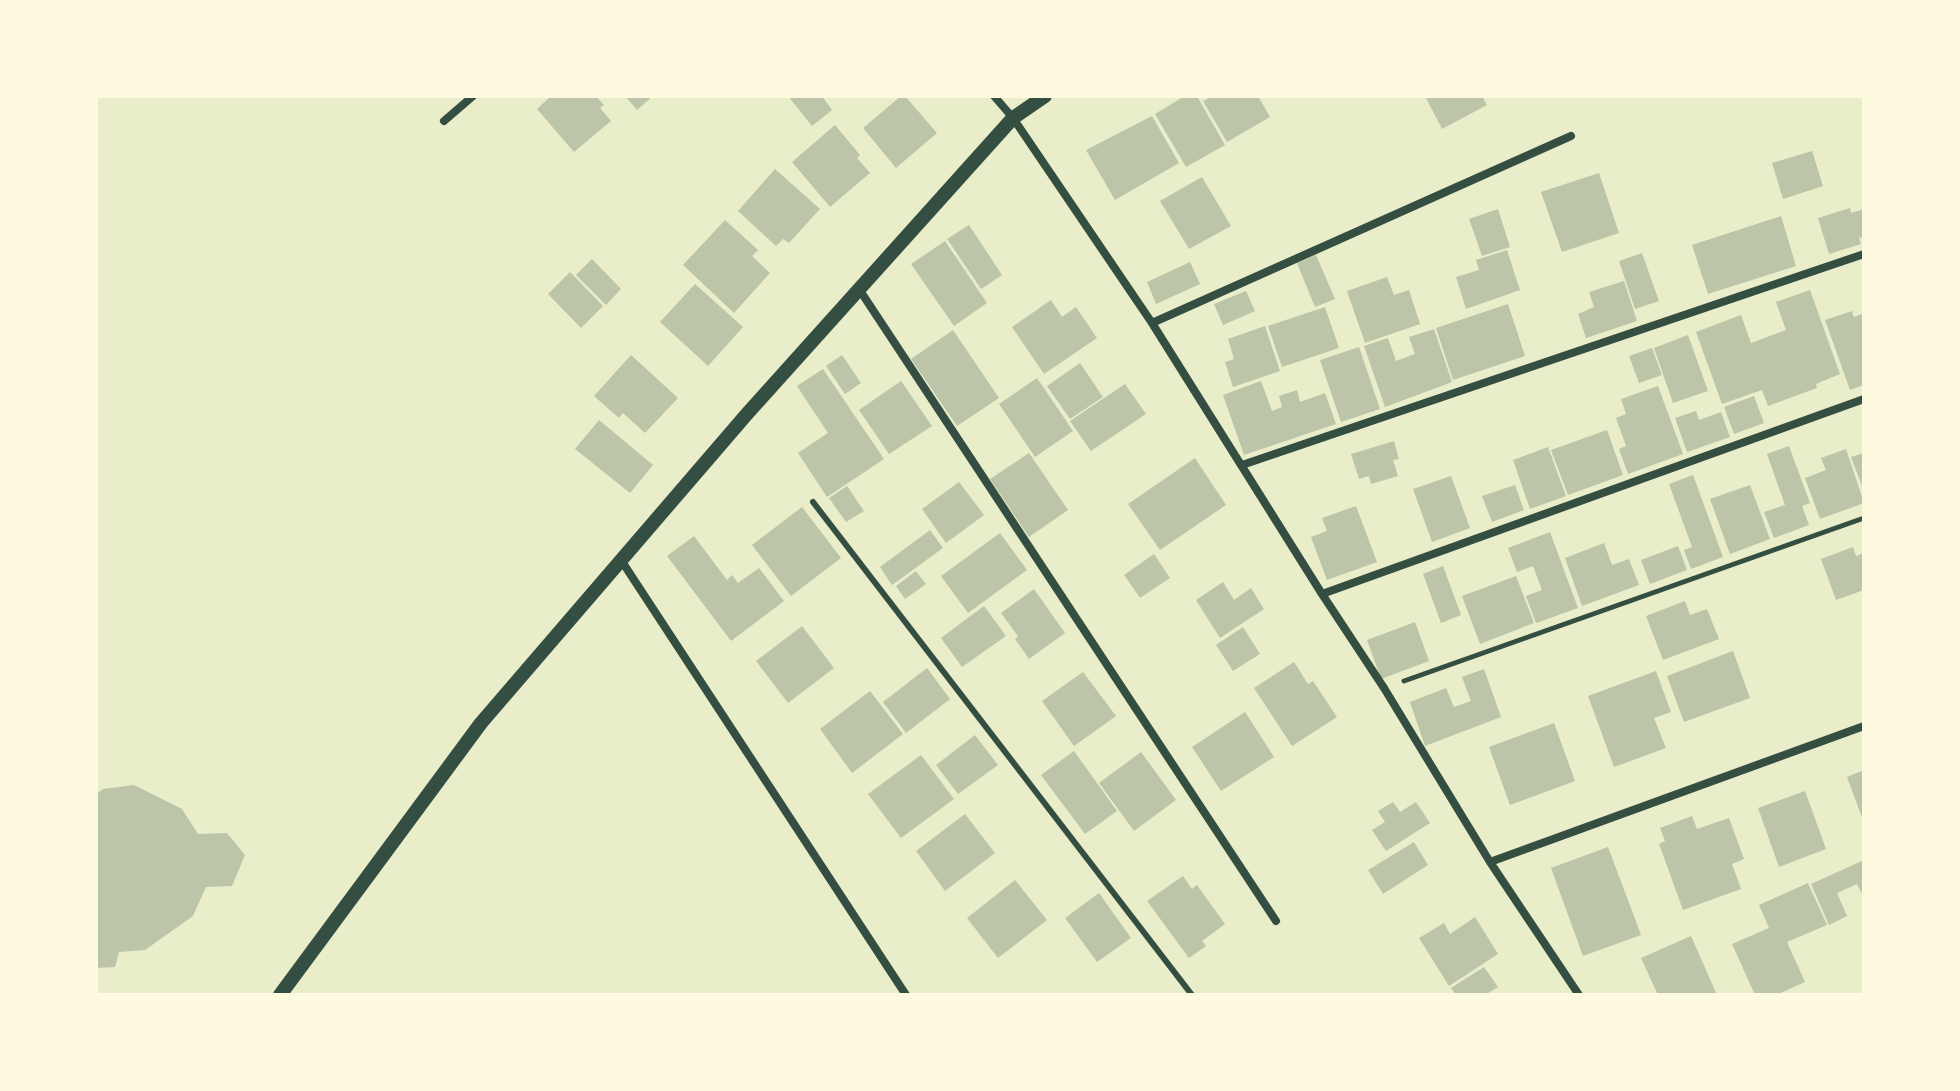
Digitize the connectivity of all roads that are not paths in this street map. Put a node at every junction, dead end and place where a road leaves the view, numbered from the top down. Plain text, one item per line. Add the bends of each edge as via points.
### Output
1 (473, 96) edge
2 (994, 96) edge
3 (1045, 96) edge
4 (1013, 118) junction
5 (444, 121) dead end
6 (1571, 136) dead end
7 (1864, 254) edge
8 (859, 289) junction
9 (1152, 323) junction
10 (1864, 399) edge
11 (1242, 465) junction
12 (813, 502) dead end
13 (621, 560) junction
14 (1322, 594) junction
15 (1864, 726) edge
16 (1490, 862) junction
17 (1276, 921) dead end
18 (280, 995) edge
19 (906, 995) edge
20 (1192, 995) edge
21 (1579, 995) edge

1 - 5 street
2 - 4 street
3 - 4 street
4 - 8 street
4 - 9 street
6 - 9 street
7 - 11 street
8 - 13 street
8 - 17 street
9 - 11 street
10 - 14 street
11 - 14 street
12 - 20 lane
13 - 18 street via 481,723
13 - 19 street
14 - 16 street
15 - 16 street
16 - 21 street

